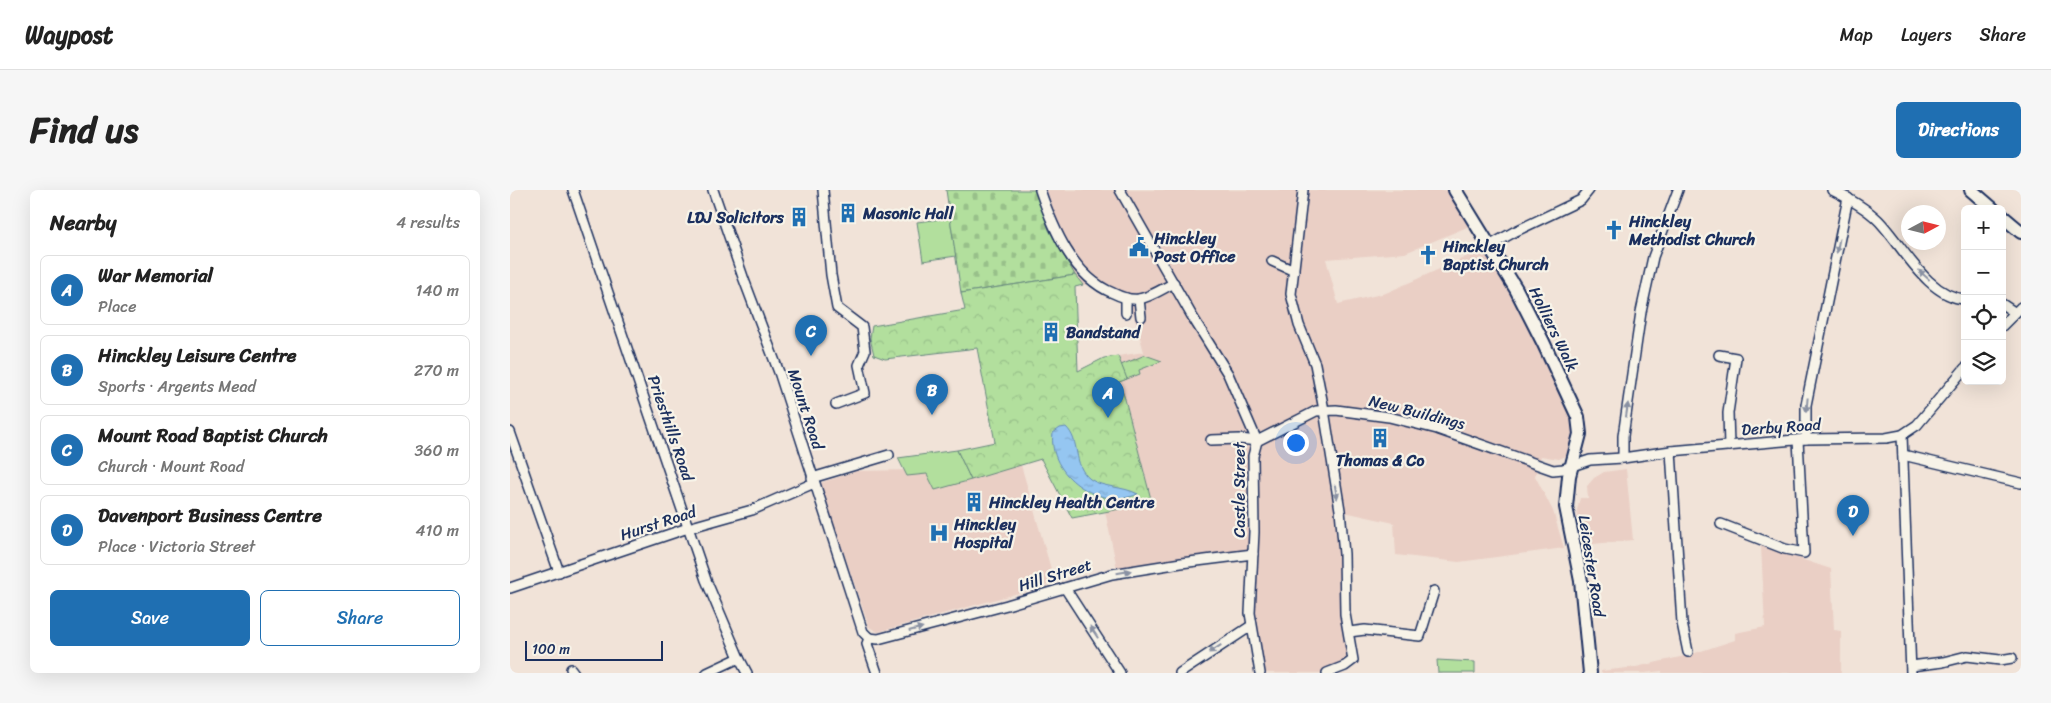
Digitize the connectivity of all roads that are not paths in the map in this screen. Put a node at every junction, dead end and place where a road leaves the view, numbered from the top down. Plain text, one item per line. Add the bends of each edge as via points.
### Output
1 (573, 190) edge
2 (714, 190) edge
3 (823, 190) edge
4 (1040, 190) edge
5 (1120, 190) edge
6 (1303, 190) edge
7 (1455, 190) edge
8 (1589, 190) edge
9 (1678, 190) edge
10 (1832, 190) edge
11 (1971, 190) edge
12 (1848, 198) junction
13 (1988, 205) edge
14 (2006, 219) edge
15 (2021, 232) edge
16 (1491, 246) junction
17 (1272, 262) dead end
18 (1294, 272) junction
19 (1174, 283) junction
20 (1126, 298) junction
21 (1961, 298) edge
22 (1139, 299) junction
23 (2006, 305) edge
24 (2018, 309) edge
25 (1126, 313) dead end
26 (1141, 317) dead end
27 (2006, 322) edge
28 (1719, 355) dead end
29 (1961, 373) edge
30 (836, 404) dead end
31 (1324, 410) junction
32 (510, 432) edge
33 (1902, 435) junction
34 (1802, 439) junction
35 (1211, 440) dead end
36 (1257, 441) junction
37 (1729, 446) junction
38 (1671, 451) junction
39 (889, 455) dead end
40 (1903, 455) junction
41 (1622, 458) junction
42 (1572, 466) junction
43 (813, 480) junction
44 (2021, 482) edge
45 (1721, 524) dead end
46 (688, 528) junction
47 (1253, 554) junction
48 (559, 572) junction
49 (510, 588) edge
50 (1065, 588) junction
51 (1434, 591) dead end
52 (1251, 626) junction
53 (1349, 632) junction
54 (869, 638) junction
55 (1688, 652) dead end
56 (739, 658) junction
57 (2012, 658) dead end
58 (1911, 670) edge
59 (707, 673) edge
60 (747, 673) edge
61 (877, 673) edge
62 (1120, 673) edge
63 (1180, 673) edge
64 (1260, 673) edge
65 (1327, 673) edge
66 (1590, 673) edge

1 - 46 street, Priesthills Road
2 - 43 street, Mount Road via 780,375
3 - 30 street via 831,275 838,308 862,328 865,351 859,365 865,393
4 - 20 street via 1072,258 1090,279 1107,291
5 - 19 street, Castle Street
6 - 18 street
7 - 16 main road, Holliers Walk
8 - 16 street via 1581,200
41 -> 9 street via 1641,312 1653,257
10 - 12 street
11 - 13 main road
21 -> 12 street via 1949,296 1924,276 1877,219
12 -> 34 street
14 - 15 main road
16 - 42 main road, Holliers Walk via 1544,342 1576,411 1580,434
17 - 18 street
18 - 31 street via 1291,294 1315,364
19 - 22 street
19 - 36 street, Castle Street via 1228,374
20 - 22 street
20 - 25 street
22 - 26 street
23 - 24 street
24 - 27 street
28 - 37 street via 1736,358 1728,413
29 - 33 street via 1917,425
31 - 36 street
31 - 42 street, New Buildings via 1389,417 1436,428 1547,468
31 -> 53 street via 1340,510 1345,614
32 - 48 street
33 - 34 street, Derby Road
33 - 40 street
34 - 37 street, Derby Road
34 - 45 street via 1804,553
35 - 36 street
36 - 47 street, Castle Street via 1253,456
37 - 38 street, Derby Road
38 - 41 street, Derby Road
38 - 55 street via 1682,623
39 - 43 street, Hurst Road
40 - 44 street
40 - 58 street
41 - 42 street, Derby Road via 1590,460
42 - 66 main road, Leicester Road via 1566,495 1566,516 1581,582
43 - 46 street, Hurst Road via 752,510
43 - 54 street, Mount Road via 863,632
46 - 48 street, Hurst Road
46 - 56 street, Priesthills Road
50 -> 47 street, Hill Street via 1118,573
47 - 52 street, Castle Street
48 - 49 street, Hurst Road
54 -> 50 street, Hill Street via 878,640
62 -> 50 street
51 - 53 street via 1420,636 1365,630
52 -> 63 street
52 - 64 street, Castle Street
53 - 65 street via 1353,660
54 - 61 street, Mount Road via 867,644
56 - 59 street
56 - 60 street, Priesthills Road
57 - 58 street via 2000,660 1967,656

